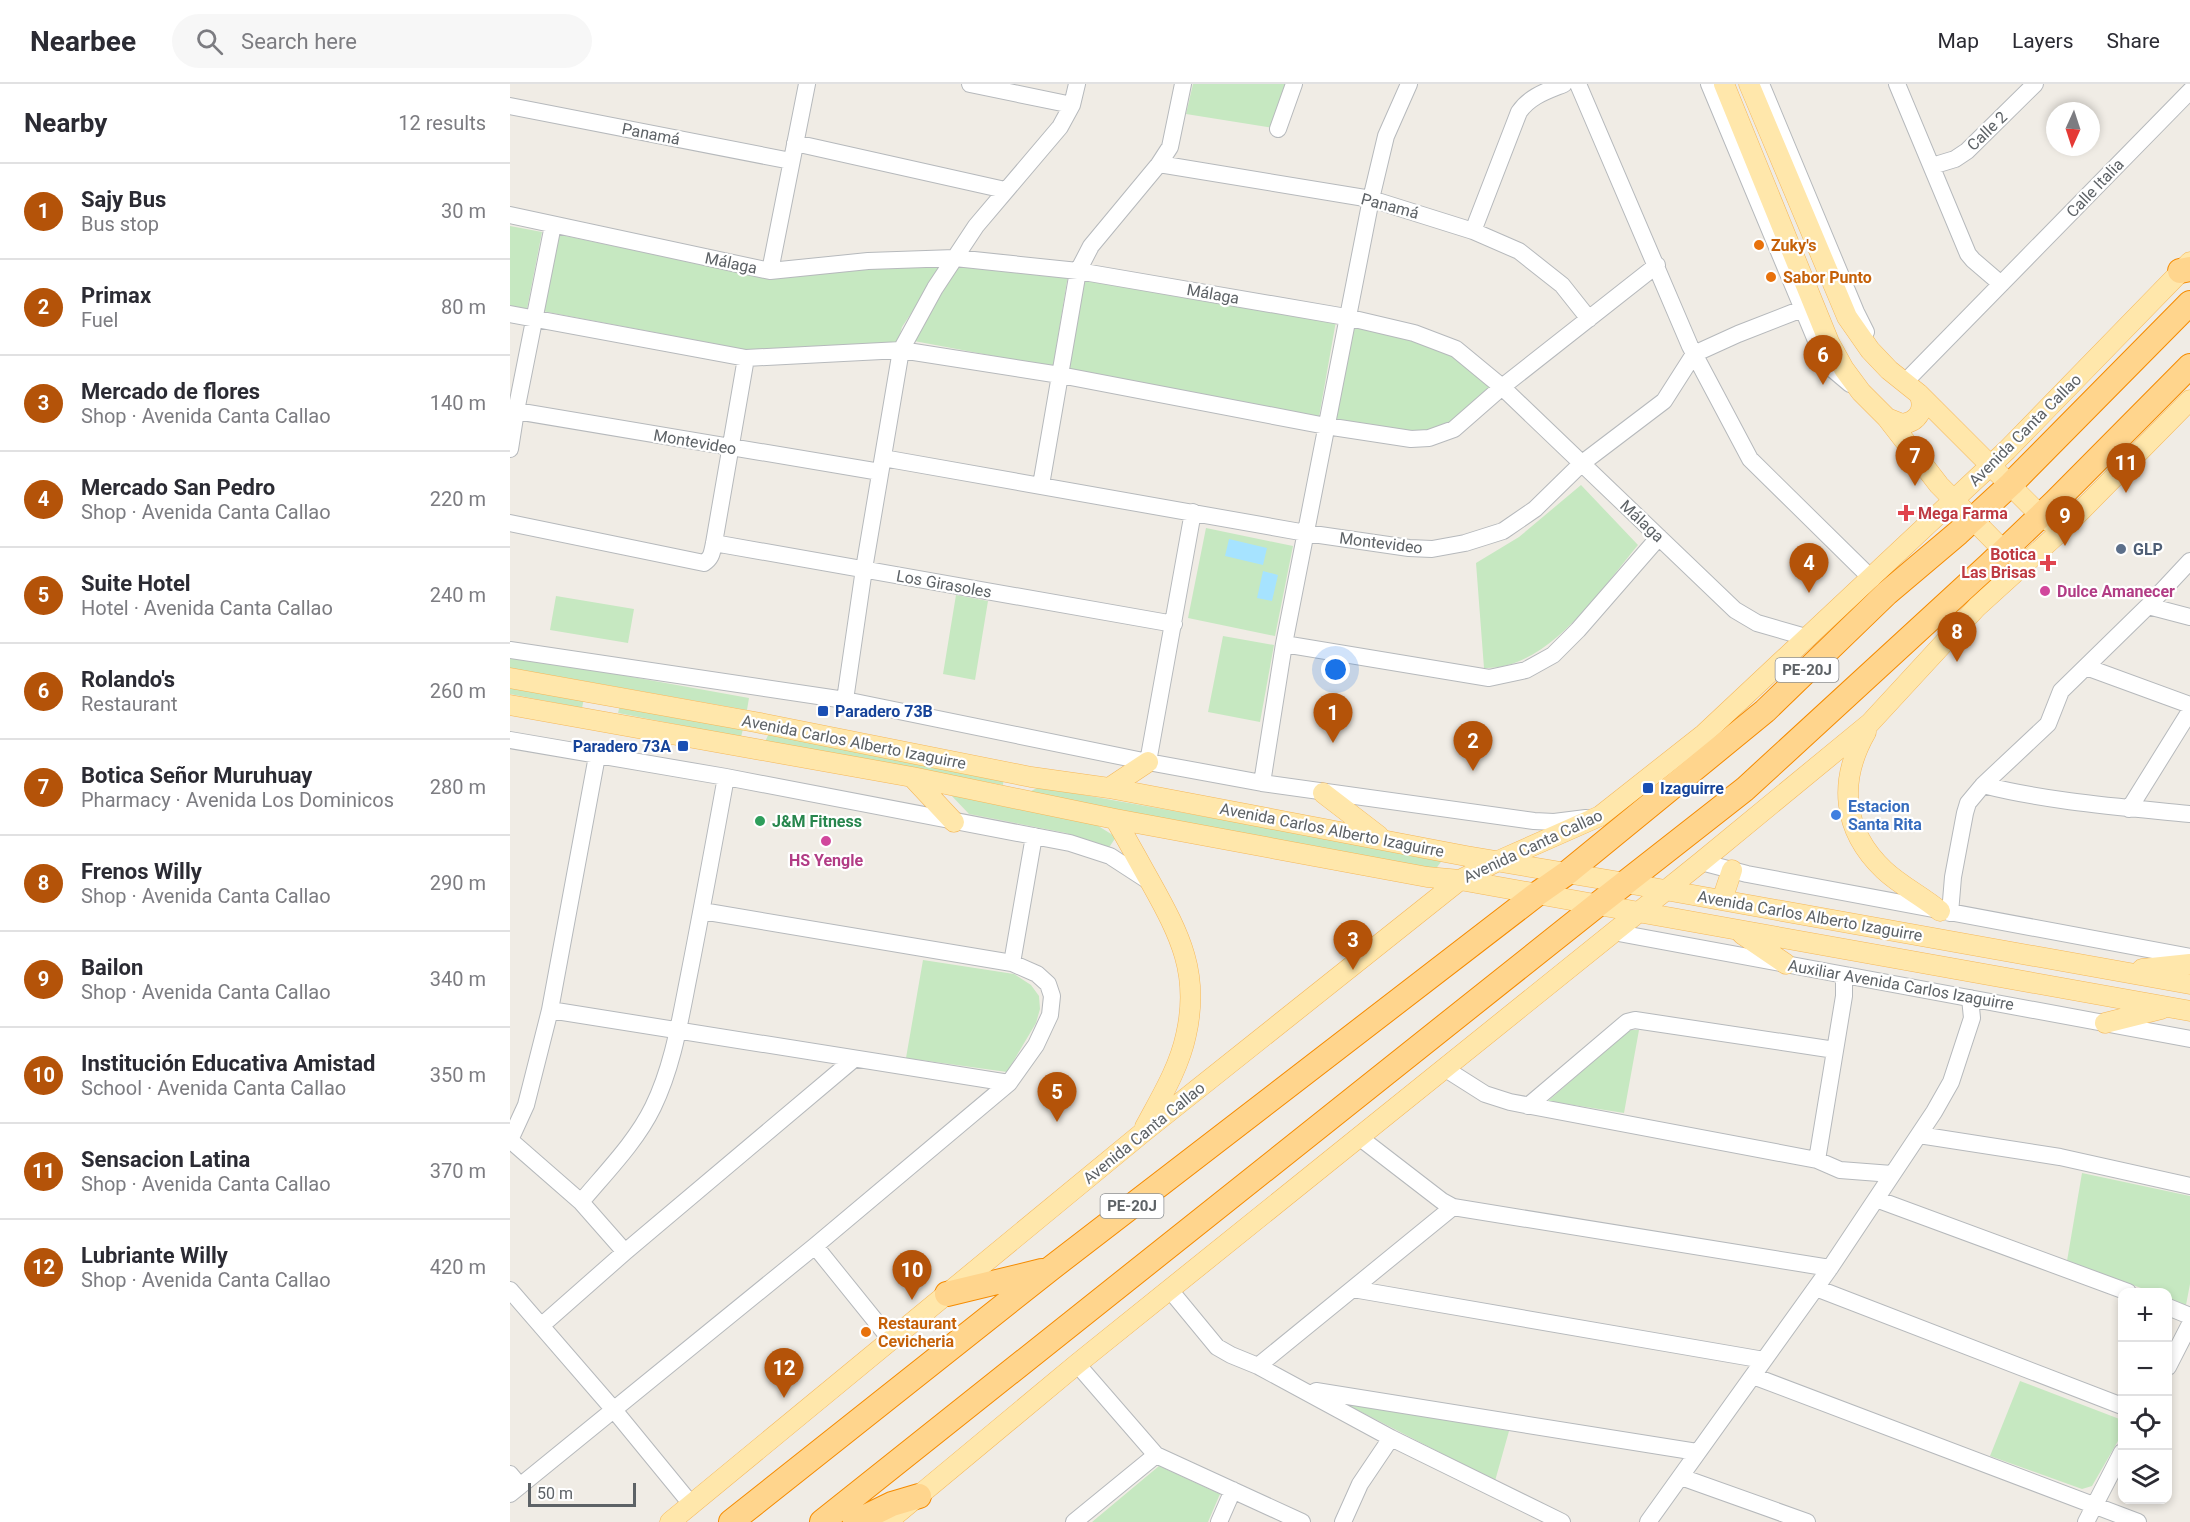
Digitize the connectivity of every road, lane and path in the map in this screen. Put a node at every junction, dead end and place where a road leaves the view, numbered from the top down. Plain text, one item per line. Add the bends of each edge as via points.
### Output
1 (807, 84) edge
2 (970, 84) edge
3 (1077, 84) edge
4 (1183, 84) edge
5 (1294, 84) edge
6 (1409, 84) edge
7 (1564, 84) edge
8 (1578, 84) edge
9 (1709, 84) edge
10 (1724, 84) edge
11 (1749, 84) edge
12 (1761, 84) edge
13 (1897, 84) edge
14 (2035, 84) edge
15 (2190, 91) edge
16 (1072, 105) junction
17 (510, 106) edge
18 (1278, 129) dead end
19 (795, 143) junction
20 (791, 161) junction
21 (1159, 165) junction
22 (1932, 166) junction
23 (1005, 190) junction
24 (1371, 199) junction
25 (510, 215) edge
26 (554, 225) junction
27 (1473, 231) junction
28 (956, 258) junction
29 (1657, 265) junction
30 (2187, 267) edge
31 (770, 271) junction
32 (1078, 271) junction
33 (2001, 284) junction
34 (2190, 303) edge
35 (1802, 309) junction
36 (510, 314) edge
37 (1346, 317) junction
38 (534, 319) junction
39 (1589, 319) junction
40 (901, 350) junction
41 (1694, 354) junction
42 (746, 358) junction
43 (1881, 362) junction
44 (2190, 366) edge
45 (1060, 375) junction
46 (1502, 387) junction
47 (1912, 388) junction
48 (1861, 392) junction
49 (2190, 400) edge
50 (513, 410) edge
51 (1887, 418) junction
52 (1326, 426) junction
53 (731, 448) junction
54 (510, 449) edge
55 (1581, 464) junction
56 (882, 465) junction
57 (1992, 465) junction
58 (2011, 484) junction
59 (1041, 485) junction
60 (1954, 501) junction
61 (1193, 512) junction
62 (2041, 516) junction
63 (1972, 520) junction
64 (510, 523) edge
65 (2062, 530) junction
66 (1306, 533) junction
67 (1659, 537) junction
68 (714, 543) junction
69 (2004, 551) junction
70 (2029, 560) junction
71 (2190, 561) edge
72 (864, 570) junction
73 (1872, 579) junction
74 (2148, 606) junction
75 (2190, 617) edge
76 (1174, 624) junction
77 (1809, 638) junction
78 (1284, 644) junction
79 (510, 650) edge
80 (2086, 667) junction
81 (510, 678) edge
82 (602, 694) junction
83 (845, 700) junction
84 (510, 705) edge
85 (2190, 705) edge
86 (2190, 711) edge
87 (591, 720) junction
88 (1870, 723) junction
89 (510, 740) edge
90 (597, 756) junction
91 (1148, 762) junction
92 (726, 777) junction
93 (912, 777) junction
94 (1031, 777) junction
95 (1262, 783) junction
96 (1983, 785) junction
97 (1109, 788) junction
98 (1323, 793) junction
99 (1027, 801) junction
100 (2129, 809) junction
101 (2190, 814) edge
102 (1600, 816) junction
103 (1115, 819) junction
104 (954, 822) junction
105 (1034, 836) junction
106 (1384, 839) junction
107 (1498, 861) junction
108 (1701, 862) junction
109 (1732, 870) junction
110 (1567, 873) junction
111 (1460, 880) junction
112 (1150, 882) junction
113 (1626, 883) junction
114 (1666, 890) junction
115 (1537, 894) junction
116 (1722, 900) junction
117 (1596, 904) junction
118 (702, 911) junction
119 (1639, 912) junction
120 (1945, 912) junction
121 (1734, 929) junction
122 (1613, 932) junction
123 (2190, 957) edge
124 (1012, 963) junction
125 (1786, 964) junction
126 (2190, 964) edge
127 (2122, 972) junction
128 (1844, 975) junction
129 (2190, 984) edge
130 (1970, 998) junction
131 (2168, 1007) junction
132 (550, 1010) junction
133 (2190, 1011) edge
134 (2105, 1023) junction
135 (678, 1031) junction
136 (2190, 1039) edge
137 (1835, 1050) junction
138 (854, 1059) junction
139 (1444, 1068) junction
140 (1009, 1083) junction
141 (1528, 1106) junction
142 (1141, 1134) junction
143 (1919, 1135) junction
144 (1359, 1137) junction
145 (510, 1140) edge
146 (1817, 1160) junction
147 (1892, 1174) junction
148 (2190, 1186) edge
149 (1876, 1199) junction
150 (581, 1202) junction
151 (1453, 1207) junction
152 (815, 1246) junction
153 (625, 1252) junction
154 (1830, 1268) junction
155 (1050, 1269) junction
156 (1816, 1288) junction
157 (1353, 1289) junction
158 (2118, 1289) edge
159 (510, 1290) edge
160 (1170, 1290) junction
161 (947, 1294) junction
162 (2172, 1309) edge
163 (2190, 1316) edge
164 (2190, 1324) edge
165 (542, 1326) junction
166 (890, 1339) junction
167 (2172, 1359) edge
168 (1764, 1360) junction
169 (1077, 1364) junction
170 (1258, 1366) junction
171 (1753, 1376) junction
172 (1302, 1389) junction
173 (2118, 1404) edge
174 (614, 1410) junction
175 (1392, 1438) junction
176 (1697, 1452) junction
177 (1156, 1455) junction
178 (2118, 1459) edge
179 (1681, 1477) junction
180 (513, 1485) edge
181 (1233, 1490) junction
182 (919, 1496) junction
183 (692, 1504) junction
184 (2094, 1504) junction
185 (670, 1522) edge
186 (731, 1522) edge
187 (822, 1522) edge
188 (855, 1522) edge
189 (887, 1522) edge
190 (1074, 1522) edge
191 (1219, 1522) edge
192 (1302, 1522) edge
193 (1343, 1522) edge
194 (1562, 1522) edge
195 (1648, 1522) edge
196 (1807, 1522) edge
197 (2086, 1522) edge
198 (2138, 1522) edge

1 - 19 street
2 - 16 street
3 - 16 street
4 - 21 street via 1170,147
5 - 18 street
6 - 24 street via 1386,136
7 - 27 street via 1542,93 1519,112
8 - 29 street
9 - 35 street
10 - 48 main road via 1829,342
11 - 43 main road via 1847,317
12 - 43 street via 1856,312
13 - 22 street
14 - 22 street, Calle 2 via 1967,152
15 - 33 street, Calle Italia
16 - 23 street via 1053,135
17 - 20 street, Panamá
19 - 20 street
19 - 23 street
20 - 31 street
21 - 24 street, Panamá
21 - 32 street via 1091,246
22 - 33 street via 1968,254
23 - 28 street
24 - 27 street, Panamá
24 - 37 street
25 - 26 street, Málaga
26 - 31 street, Málaga
26 - 38 street
27 - 39 street, Panamá via 1519,251 1562,285
28 - 31 street, Málaga via 868,261
28 - 32 street, Málaga
28 - 40 street
29 - 39 street
29 - 41 street
30 - 57 main road, Avenida Canta Callao
32 - 37 street, Málaga
32 - 45 street
33 - 47 street, Calle Italia
34 - 58 highway, Avenida Canta Callao / PE-20J
35 - 41 street
35 - 48 street via 1831,368
36 - 38 street
37 - 46 street, Málaga via 1414,333 1456,349
37 - 52 street
38 - 42 street
38 - 50 street
39 - 46 street
40 - 42 street
40 - 45 street
40 - 56 street
41 - 55 street, Montevideo via 1664,401
41 - 73 street via 1750,459
42 - 53 street
43 - 47 main road
44 - 62 highway, PE-20J
45 - 52 street
45 - 59 street
46 - 52 street via 1454,429 1429,438 1411,439
46 - 55 street, Málaga
47 - 51 main road via 1922,409 1916,418 1902,424
47 - 57 main road
48 - 51 main road
49 - 65 main road
50 - 53 street, Montevideo
50 - 54 street
51 - 60 main road
52 - 66 street
53 - 56 street, Montevideo
53 - 68 street
55 - 66 street, Montevideo via 1535,509 1511,526 1465,543 1432,549 1409,548
55 - 67 street, Málaga
56 - 59 street, Montevideo
56 - 72 street
57 - 58 main road
57 - 60 main road, Avenida Canta Callao
58 - 62 main road
58 - 63 highway, Avenida Canta Callao / PE-20J
59 - 61 street, Montevideo
60 - 63 main road
60 - 73 main road, Avenida Canta Callao
61 - 66 street, Montevideo
61 - 76 street
62 - 65 main road
62 - 69 highway, PE-20J
63 - 69 main road
63 - 110 highway, Avenida Canta Callao / PE-20J via 1887,593 1765,711
64 - 68 street via 704,563 711,557
65 - 70 main road
66 - 78 street
67 - 77 street, Málaga via 1736,610 1757,623
67 - 78 street via 1578,630 1553,655 1526,670 1489,678
68 - 72 street, Los Girasoles
69 - 70 main road
69 - 113 highway, PE-20J via 1744,789
70 - 88 main road via 1977,607
71 - 74 street
72 - 76 street, Los Girasoles
72 - 83 street
73 - 77 main road, Avenida Canta Callao
74 - 75 street
74 - 80 street
76 - 91 street
77 - 102 main road, Avenida Canta Callao via 1704,734
78 - 95 street
79 - 83 street, Avenida Carlos Alberto Izaguirre
80 - 85 street
80 - 96 street via 2061,691 2048,724
81 - 82 main road, Avenida Carlos Alberto Izaguirre
82 - 87 main road via 604,711
82 - 94 main road, Avenida Carlos Alberto Izaguirre
83 - 91 street, Avenida Carlos Alberto Izaguirre
84 - 87 main road, Avenida Carlos Alberto Izaguirre
86 - 100 street
87 - 93 main road, Avenida Carlos Alberto Izaguirre
88 - 108 main road
88 - 120 main road via 1855,750 1850,777 1848,803 1853,828 1884,870
89 - 90 street
90 - 92 street
90 - 132 street
91 - 95 street, Avenida Carlos Alberto Izaguirre
91 - 97 main road
92 - 104 street
92 - 118 street
93 - 99 main road, Avenida Carlos Alberto Izaguirre
93 - 104 main road
94 - 97 main road, Avenida Carlos Alberto Izaguirre
94 - 99 main road via 1022,784
95 - 98 street, Avenida Carlos Alberto Izaguirre
96 - 100 street
96 - 120 street via 1965,813
97 - 106 main road, Avenida Carlos Alberto Izaguirre
98 - 102 street, Avenida Carlos Alberto Izaguirre via 1534,821
98 - 106 main road
99 - 103 main road, Avenida Carlos Alberto Izaguirre
100 - 101 street
102 - 107 main road, Avenida Canta Callao
103 - 111 main road, Avenida Carlos Alberto Izaguirre
103 - 112 main road
104 - 105 street
105 - 112 street via 1110,856
105 - 124 street
106 - 107 main road, Avenida Carlos Alberto Izaguirre
107 - 110 main road, Avenida Carlos Alberto Izaguirre
107 - 111 main road, Avenida Canta Callao
108 - 109 street
108 - 114 main road
109 - 116 main road
109 - 120 street
110 - 113 main road, Avenida Carlos Alberto Izaguirre
110 - 115 highway, Avenida Canta Callao / PE-20J
111 - 115 main road, Avenida Carlos Alberto Izaguirre
111 - 142 main road, Avenida Canta Callao
112 - 142 main road via 1182,945 1191,997 1186,1035 1173,1073
113 - 114 main road, Avenida Carlos Alberto Izaguirre
113 - 117 highway, PE-20J
114 - 116 main road, Avenida Carlos Alberto Izaguirre
114 - 119 main road
115 - 117 main road, Avenida Carlos Alberto Izaguirre
115 - 155 highway, Avenida Canta Callao / PE-20J
116 - 127 main road, Avenida Carlos Alberto Izaguirre
117 - 119 main road, Avenida Carlos Alberto Izaguirre
117 - 187 highway, PE-20J
118 - 124 street
118 - 135 street
119 - 121 main road, Avenida Carlos Alberto Izaguirre
119 - 122 main road
120 - 123 street
121 - 125 main road
121 - 131 main road, Avenida Carlos Alberto Izaguirre
122 - 125 street, Auxiliar Avenida Carlos Izaguirre
122 - 139 main road
124 - 140 street via 1037,974 1048,984 1052,996 1050,1015 1036,1045
125 - 128 street, Auxiliar Avenida Carlos Izaguirre
126 - 127 main road
127 - 129 main road, Avenida Carlos Alberto Izaguirre
128 - 130 street, Auxiliar Avenida Carlos Izaguirre
128 - 137 street
130 - 134 street, Auxiliar Avenida Carlos Izaguirre
130 - 143 street via 1972,1018 1951,1082
131 - 133 main road, Avenida Carlos Alberto Izaguirre
131 - 134 main road
132 - 135 street
132 - 145 street via 526,1105
134 - 136 street, Auxiliar Avenida Carlos Izaguirre
135 - 138 street
135 - 150 street via 652,1108
137 - 141 street via 1635,1020 1627,1022
137 - 146 street
138 - 140 street
138 - 153 street
139 - 141 street via 1485,1095
139 - 144 main road
140 - 152 street
141 - 146 street
142 - 161 main road, Avenida Canta Callao
143 - 147 street
143 - 148 street via 2060,1157
144 - 151 street
144 - 160 main road
145 - 150 street
146 - 147 street via 1840,1170
147 - 149 street
149 - 154 street
149 - 158 street
150 - 153 street
151 - 154 street
151 - 157 street
152 - 166 street
152 - 174 street
153 - 165 street
154 - 156 street
155 - 161 highway
155 - 186 highway, Avenida Canta Callao / PE-20J
156 - 168 street
156 - 173 street
157 - 168 street
157 - 170 street
159 - 165 street
160 - 169 main road
160 - 170 street via 1217,1347
161 - 166 main road, Avenida Canta Callao
162 - 163 street
164 - 167 street
165 - 174 street
166 - 183 main road, Avenida Canta Callao
168 - 171 street
169 - 177 street
169 - 182 main road
170 - 172 street
171 - 176 street
171 - 184 street
172 - 175 street
172 - 176 street
174 - 180 street
174 - 183 street
175 - 193 street via 1360,1484
175 - 194 street
176 - 179 street
177 - 181 street
177 - 190 street
178 - 184 street
179 - 195 street
179 - 196 street
181 - 191 street
181 - 192 street
182 - 188 highway
182 - 189 main road
183 - 185 main road, Avenida Canta Callao
184 - 197 street
184 - 198 street

